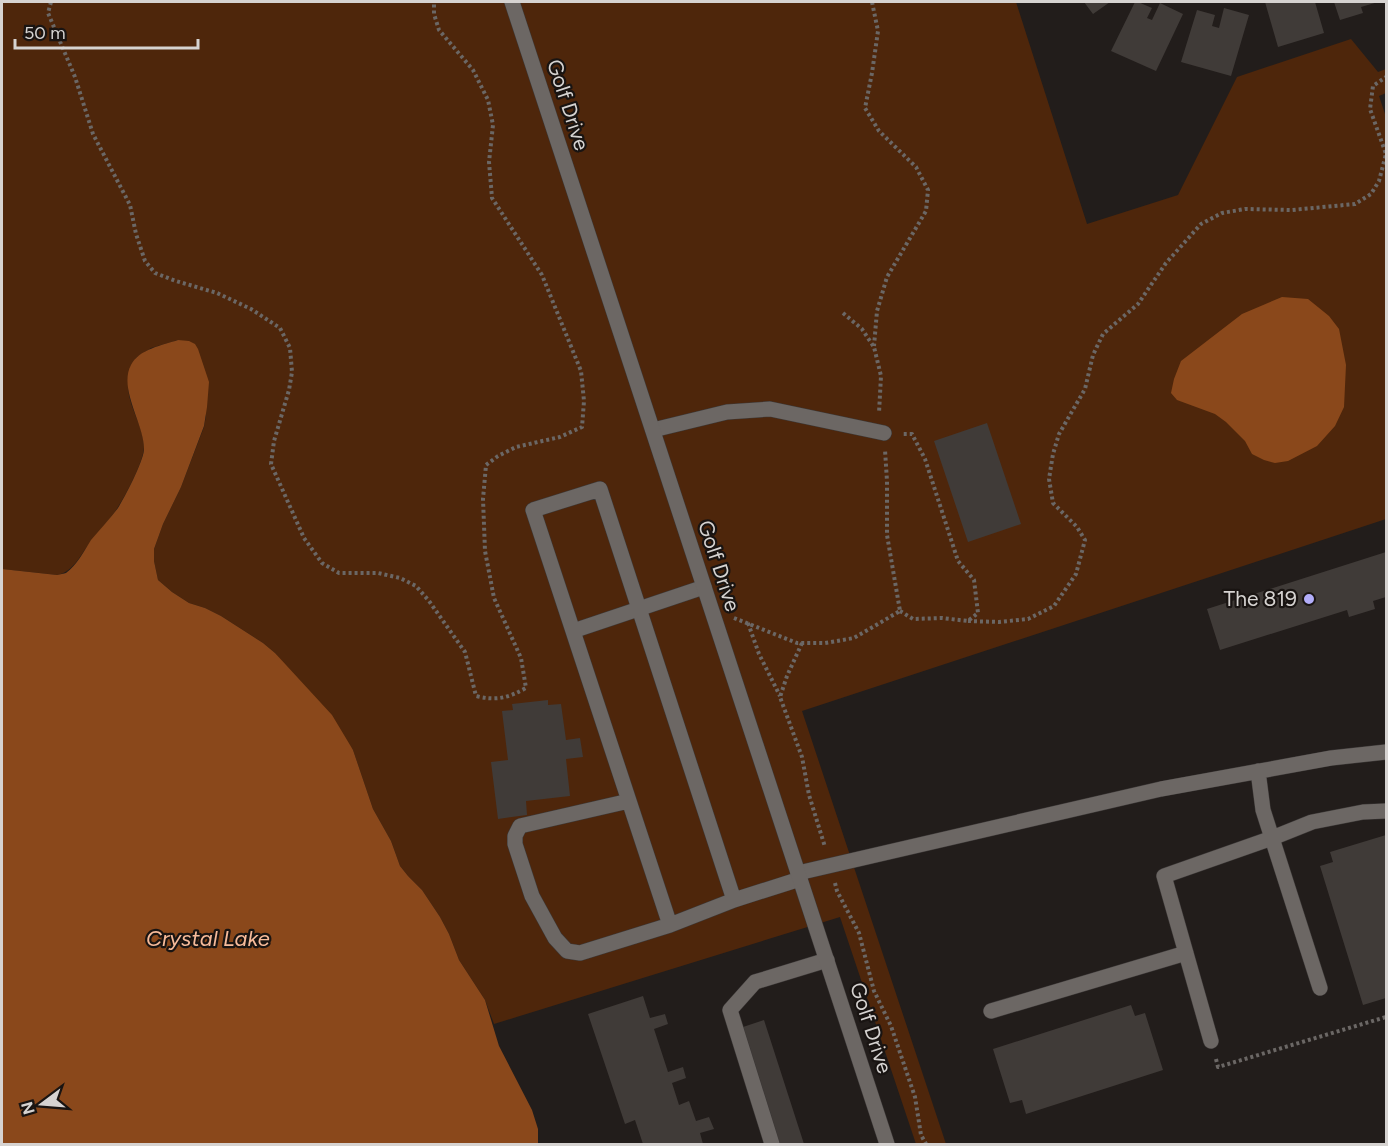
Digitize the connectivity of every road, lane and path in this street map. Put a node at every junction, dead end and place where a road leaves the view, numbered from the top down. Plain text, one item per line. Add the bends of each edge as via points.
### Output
1 (51, 2) edge
2 (434, 2) edge
3 (512, 2) edge
4 (872, 2) edge
5 (1386, 77) edge
6 (843, 313) dead end
7 (874, 347) junction
8 (653, 430) junction
9 (884, 433) junction
10 (704, 587) junction
11 (711, 608) junction
12 (639, 609) junction
13 (900, 611) junction
14 (968, 621) junction
15 (748, 623) junction
16 (573, 631) junction
17 (802, 643) junction
18 (780, 697) junction
19 (1386, 752) edge
20 (1258, 771) junction
21 (629, 801) junction
22 (1386, 810) edge
23 (1272, 838) junction
24 (826, 851) dead end
25 (799, 876) junction
26 (834, 881) dead end
27 (734, 900) junction
28 (670, 925) junction
29 (1186, 953) junction
30 (826, 960) junction
31 (1320, 988) dead end
32 (991, 1011) dead end
33 (1386, 1017) edge
34 (1211, 1041) joint
35 (771, 1144) edge
36 (887, 1144) edge
37 (926, 1144) edge

1 - 2 path via 48,13 93,134 130,206 145,261 155,273 217,293 251,309 280,328 290,348 292,372 271,464 303,538 322,563 339,573 378,573 416,586 465,652 476,696 490,699 511,696 526,688 521,657 494,598 485,551 486,465 516,447 560,437 582,427 584,401 581,371 542,275 492,198 489,162 493,126 488,100 473,70 439,30
3 - 8 street, Golf Drive
4 - 7 path via 879,31 865,108 879,131 916,167 928,190 926,211 887,277 877,311
5 - 14 path via 1372,86 1370,109 1386,154 1379,182 1371,194 1355,204 1222,213 1201,224 1166,263 1138,304 1103,334 1085,389 1059,434 1049,479 1053,503 1085,540 1076,574 1054,606 1028,618
6 - 7 path via 862,329
7 - 9 path via 881,376 879,415
8 - 9 street via 727,412 770,409
8 - 10 street, Golf Drive
9 - 13 path via 887,535
9 - 14 path via 912,434 925,459 958,561 974,580 978,614
10 - 11 street, Golf Drive
10 - 12 street
11 - 15 path
11 - 25 street, Golf Drive
12 - 16 street
12 - 16 street via 600,489 533,510
12 - 27 street
13 - 14 path via 913,619
13 - 17 path via 854,638
15 - 17 path
15 - 18 path
16 - 21 street
17 - 18 path
18 - 24 path via 802,757
19 - 20 street
20 - 23 street via 1263,810
20 - 25 street via 1161,789
21 - 28 street
21 - 28 street via 520,826 515,844 532,896 555,938 567,951 580,953
22 - 23 street via 1312,822
23 - 29 street via 1164,876
23 - 31 street
25 - 27 street
25 - 30 street, Golf Drive
26 - 37 path via 859,933 874,991 891,1026 915,1097
27 - 28 street
29 - 32 street
29 - 34 street
30 - 35 street via 755,982 730,1010
30 - 36 street, Golf Drive
33 - 34 path via 1218,1067

